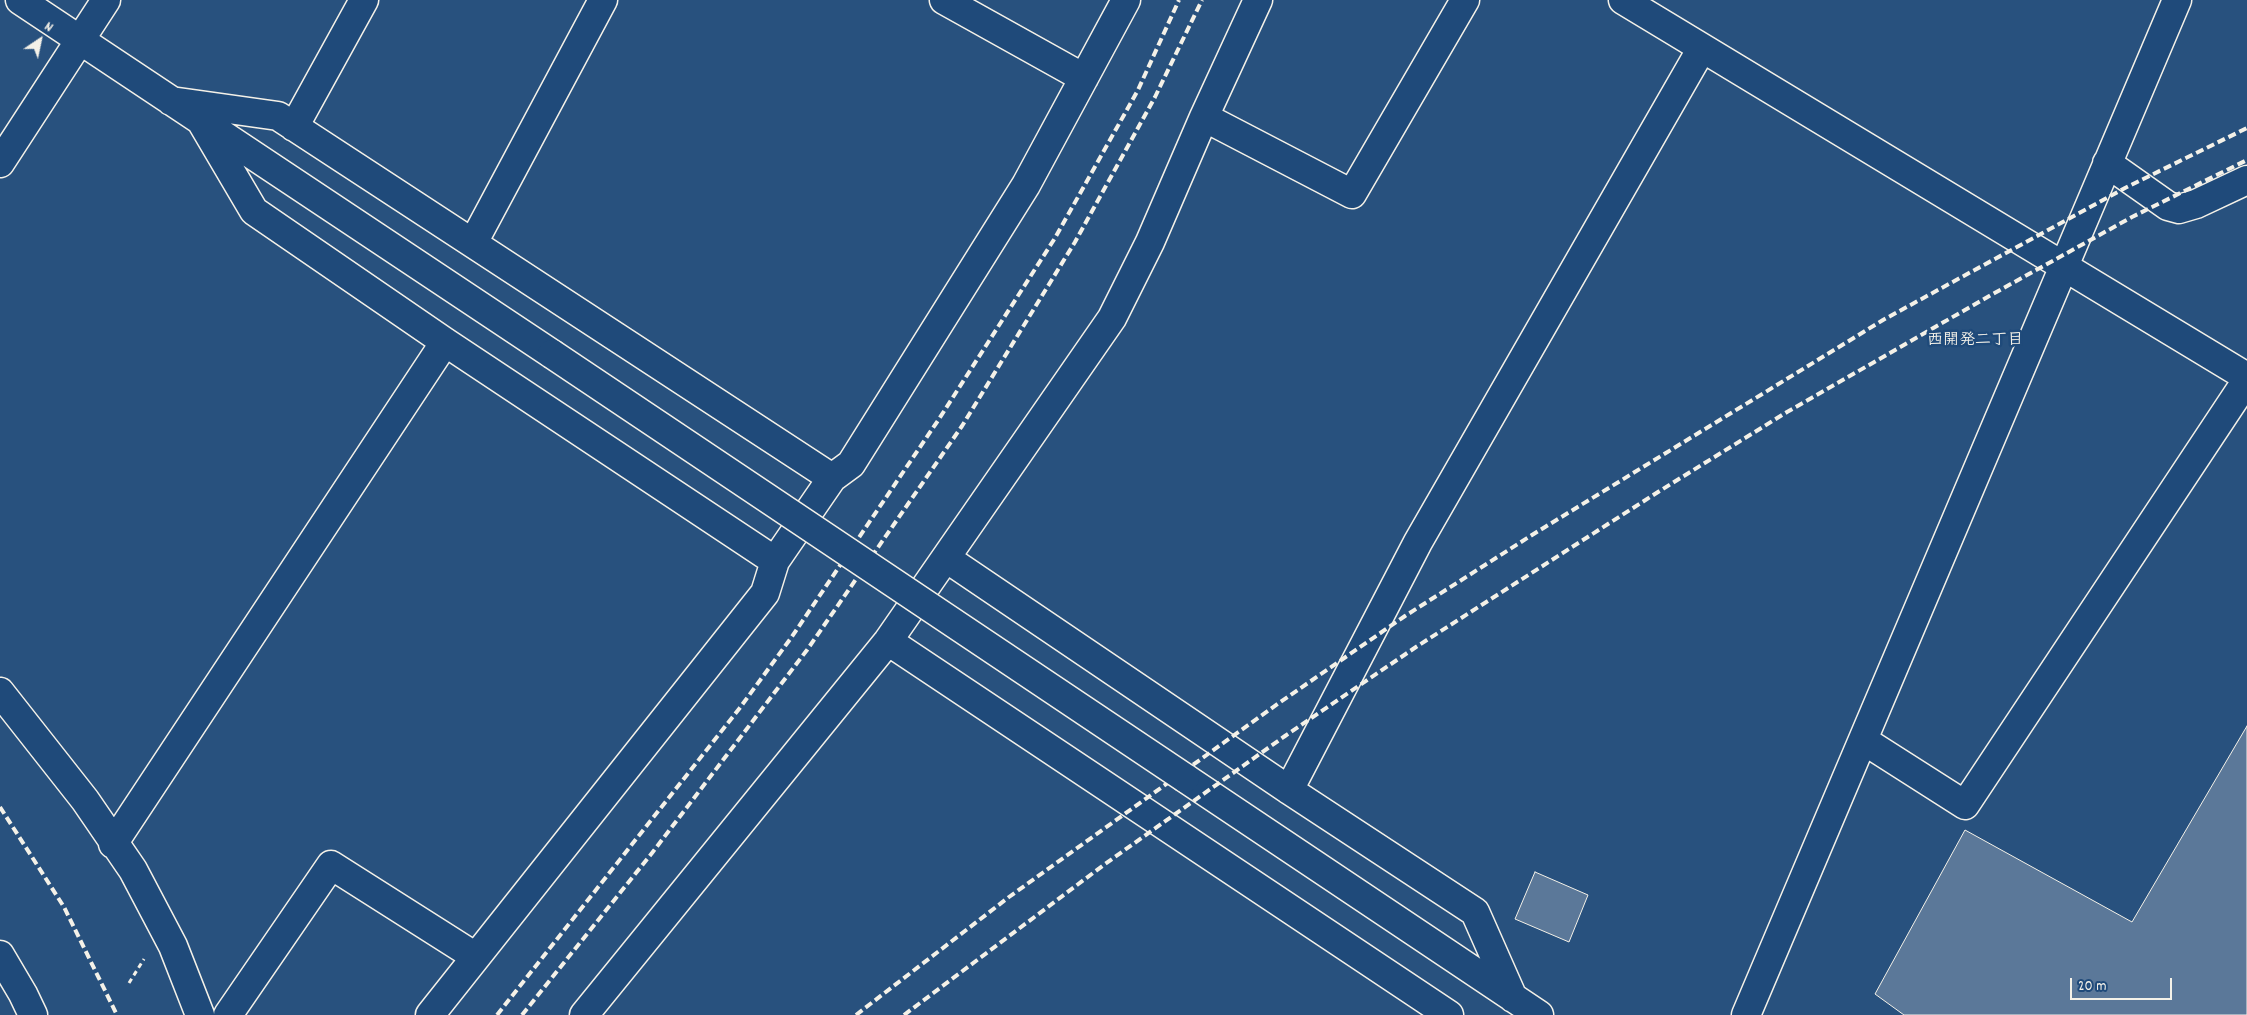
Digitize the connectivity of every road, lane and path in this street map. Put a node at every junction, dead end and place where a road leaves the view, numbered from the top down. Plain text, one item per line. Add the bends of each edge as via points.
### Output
1 (20, 0) edge
2 (106, 0) edge
3 (364, 0) edge
4 (603, 0) edge
5 (944, 0) edge
6 (1126, 0) edge
7 (1258, 0) edge
8 (1465, 0) edge
9 (1623, 0) edge
10 (2177, 0) edge
11 (79, 39) junction
12 (1702, 48) junction
13 (1084, 78) junction
14 (171, 101) junction
15 (1204, 117) junction
16 (201, 121) junction
17 (294, 127) junction
18 (0, 163) edge
19 (2107, 163) junction
20 (2247, 180) edge
21 (473, 243) junction
22 (2063, 265) junction
23 (445, 342) junction
24 (2247, 379) edge
25 (832, 478) junction
26 (946, 558) junction
27 (776, 561) junction
28 (888, 641) junction
29 (0, 692) edge
30 (1863, 740) junction
31 (1289, 790) junction
32 (113, 844) junction
33 (0, 955) edge
34 (476, 956) junction
35 (1507, 1006) edge
36 (32, 1015) edge
37 (200, 1015) edge
38 (228, 1015) edge
39 (430, 1015) edge
40 (584, 1015) edge
41 (1449, 1015) edge
42 (1539, 1015) edge
43 (1746, 1015) edge

1 - 11 street
2 - 11 street
3 - 17 street
4 - 21 street
5 - 13 street
6 - 13 street
7 - 15 street
8 - 15 street via 1352,194
9 - 12 street
10 - 19 street
11 - 14 street
11 - 18 street
12 - 22 street
12 - 31 street via 1418,542
13 - 25 street via 1026,185 926,346 851,464
14 - 16 street
14 - 17 street via 278,116
15 - 26 street via 1150,242 1112,318
16 - 23 street via 254,211
16 - 35 street, bridge via 1185,778
17 - 21 street
19 - 20 street via 2168,206 2179,209
19 - 22 street
21 - 25 street
22 - 24 street
22 - 30 street
23 - 27 street
23 - 32 street
24 - 30 street via 1965,805
25 - 27 street
26 - 28 street
26 - 31 street
27 - 34 street via 765,592
28 - 40 street
28 - 41 street
29 - 32 street via 85,800
30 - 43 street
31 - 35 street via 1475,912
32 - 37 street via 133,870 173,946
33 - 36 street
34 - 38 street via 330,865
34 - 39 street
35 - 42 street

